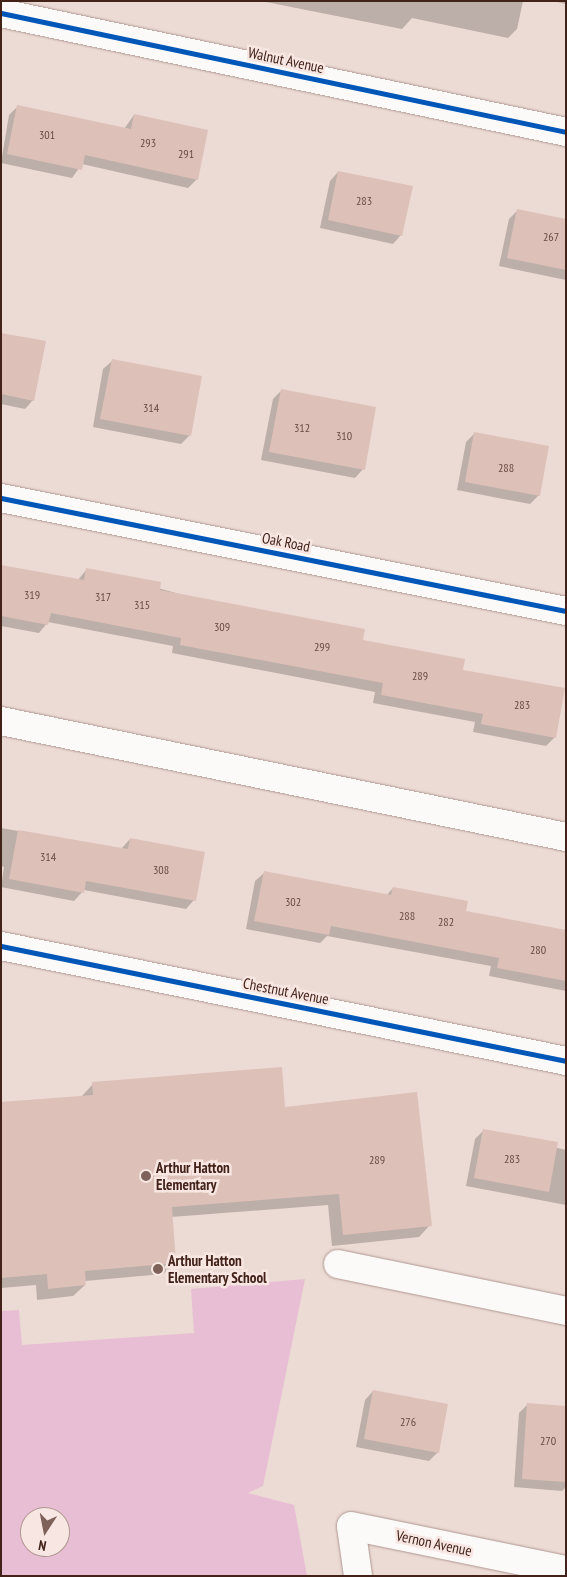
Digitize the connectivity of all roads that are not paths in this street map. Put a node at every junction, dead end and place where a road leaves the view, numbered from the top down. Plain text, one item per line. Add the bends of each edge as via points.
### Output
1 (1, 13) edge
2 (566, 132) edge
3 (1, 498) edge
4 (566, 610) edge
5 (1, 721) edge
6 (566, 837) edge
7 (1, 946) edge
8 (566, 1061) edge
9 (338, 1264) dead end
10 (566, 1311) edge
11 (566, 1570) edge
12 (358, 1576) edge

1 - 2 street, Walnut Avenue
3 - 4 street, Oak Road
5 - 6 street
7 - 8 street, Chestnut Avenue
9 - 10 street
11 - 12 street, Vernon Avenue via 352,1526

